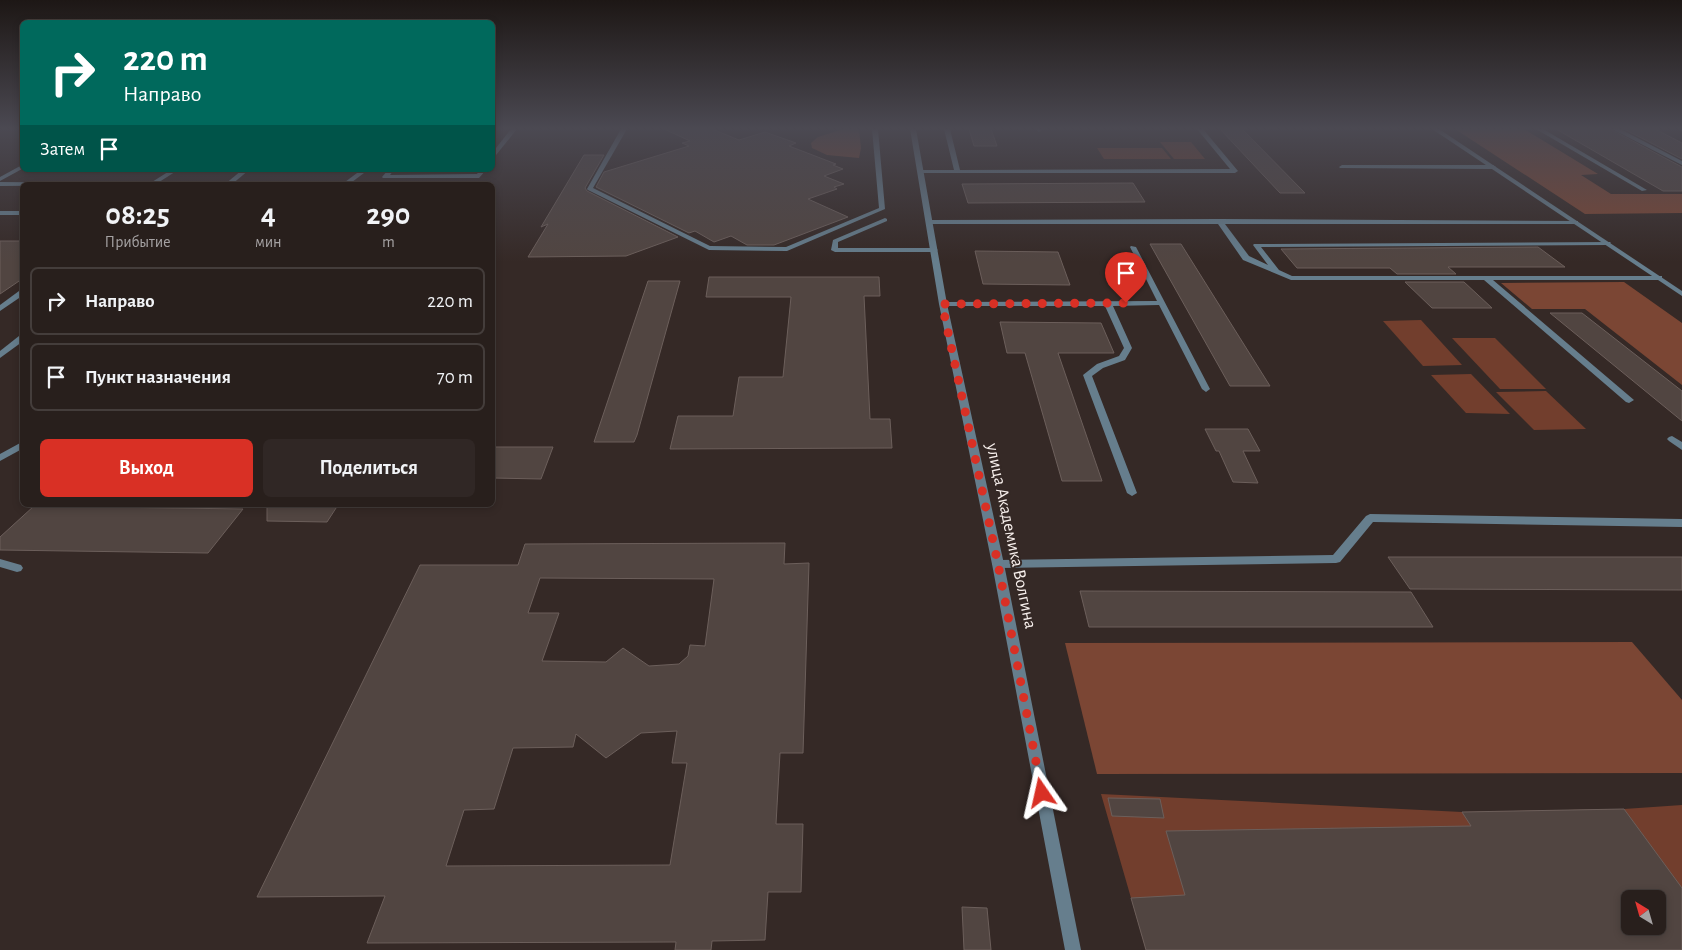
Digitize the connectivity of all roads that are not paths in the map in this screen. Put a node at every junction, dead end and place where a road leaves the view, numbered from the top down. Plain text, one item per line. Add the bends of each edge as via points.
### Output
1 (170, 173) edge
2 (242, 173) edge
3 (360, 173) edge
4 (388, 173) edge
5 (481, 173) edge
6 (599, 173) edge
7 (879, 173) edge
8 (920, 173) edge
9 (1502, 173) edge
10 (1615, 173) edge
11 (156, 182) edge
12 (231, 182) edge
13 (348, 182) edge
14 (0, 184) edge
15 (20, 184) edge
16 (1644, 190) dead end
17 (0, 213) edge
18 (20, 213) edge
19 (885, 220) dead end
20 (1218, 221) junction
21 (930, 222) junction
22 (1576, 222) junction
23 (1608, 243) junction
24 (1133, 247) dead end
25 (934, 250) junction
26 (1278, 272) junction
27 (1659, 278) junction
28 (1487, 279) junction
29 (20, 294) edge
30 (1682, 294) edge
31 (1162, 303) junction
32 (942, 304) junction
33 (1108, 304) junction
34 (0, 309) edge
35 (20, 340) edge
36 (0, 355) edge
37 (1206, 389) dead end
38 (1629, 400) dead end
39 (1672, 439) dead end
40 (20, 446) edge
41 (1682, 447) edge
42 (0, 458) edge
43 (1132, 493) dead end
44 (1682, 522) edge
45 (0, 564) edge
46 (998, 564) junction
47 (17, 568) dead end
48 (1073, 950) edge

1 - 11 street
2 - 12 street
3 - 13 street
4 - 5 street via 385,177 479,176
6 - 7 street via 590,189 709,248 787,249 882,209
8 - 21 street, улица Академика Волгина
9 - 22 street
10 - 16 street
14 - 15 street
17 - 18 street
19 - 25 street via 835,241 835,250
20 - 21 street
20 - 22 street
20 - 26 street via 1246,258
21 - 25 street, улица Академика Волгина
22 - 23 street
23 - 26 street via 1256,245
23 - 27 street
24 - 31 street
25 - 32 street, улица Академика Волгина
26 - 28 street via 1291,278
27 - 28 street
27 - 30 street
28 - 38 street
29 - 34 street
31 - 33 street
31 - 37 street
32 - 33 street
32 - 46 street, улица Академика Волгина
33 - 43 street via 1128,348 1122,358 1100,366 1088,375
35 - 36 street
39 - 41 street
40 - 42 street
44 - 46 street via 1370,518 1336,559
45 - 47 street
46 - 48 street, улица Академика Волгина

